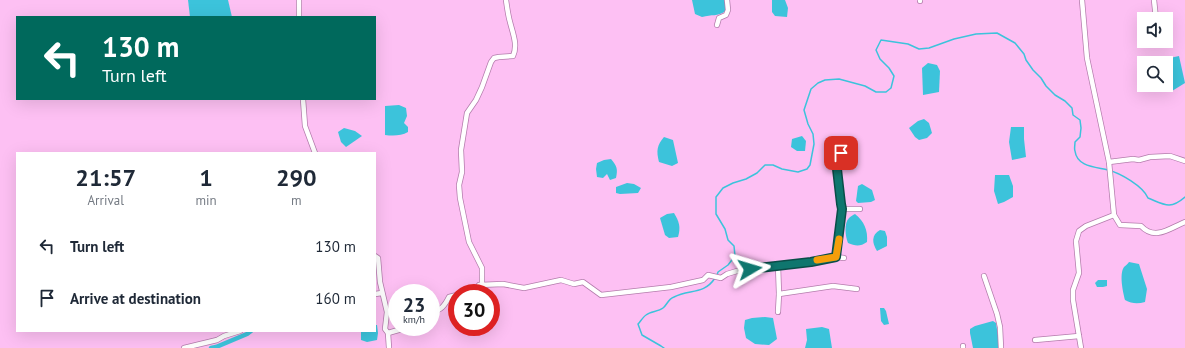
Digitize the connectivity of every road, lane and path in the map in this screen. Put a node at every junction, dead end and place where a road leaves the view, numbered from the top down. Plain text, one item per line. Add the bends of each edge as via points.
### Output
1 (298, 0) edge
2 (506, 0) edge
3 (727, 0) edge
4 (1082, 0) edge
5 (1154, 0) edge
6 (1155, 12) edge
7 (300, 16) edge
8 (717, 25) dead end
9 (304, 100) edge
10 (314, 152) edge
11 (841, 153) dead end
12 (1185, 161) edge
13 (1109, 163) junction
14 (842, 209) junction
15 (860, 209) dead end
16 (1114, 215) junction
17 (1185, 222) edge
18 (376, 257) edge
19 (836, 257) junction
20 (844, 258) dead end
21 (778, 266) junction
22 (984, 276) dead end
23 (482, 284) edge
24 (500, 284) edge
25 (857, 289) dead end
26 (382, 293) junction
27 (376, 294) edge
28 (779, 294) junction
29 (448, 299) edge
30 (440, 309) edge
31 (778, 312) dead end
32 (237, 332) edge
33 (388, 333) edge
34 (388, 336) edge
35 (1079, 336) junction
36 (1035, 340) dead end
37 (184, 348) edge
38 (389, 348) edge
39 (1001, 348) edge
40 (1081, 348) edge

1 - 7 street
2 - 23 street via 515,51 513,56 494,58 491,62 476,100 467,113 461,150 460,198 469,242 482,268
3 - 8 street via 728,10 726,15 719,18
4 - 13 street via 1087,58
5 - 6 street
9 - 10 street via 305,126
11 - 14 street via 837,169
12 - 13 street via 1170,156
13 - 16 street
14 - 15 street
14 - 19 street
16 - 17 street via 1120,225 1142,226 1146,232 1157,234
16 - 35 street via 1086,226 1079,231 1076,241 1079,273 1073,290 1073,300
18 - 26 street
19 - 20 street
19 - 21 street
21 - 24 street via 737,271 721,278 708,275 703,280 671,287 601,295 583,282 574,284 561,280 524,288
21 - 28 street
22 - 39 street via 997,314
25 - 28 street via 833,286
26 - 27 street
26 - 33 street via 387,312 385,330
28 - 31 street
29 - 30 street
32 - 37 street
34 - 38 street
35 - 36 street
35 - 40 street

